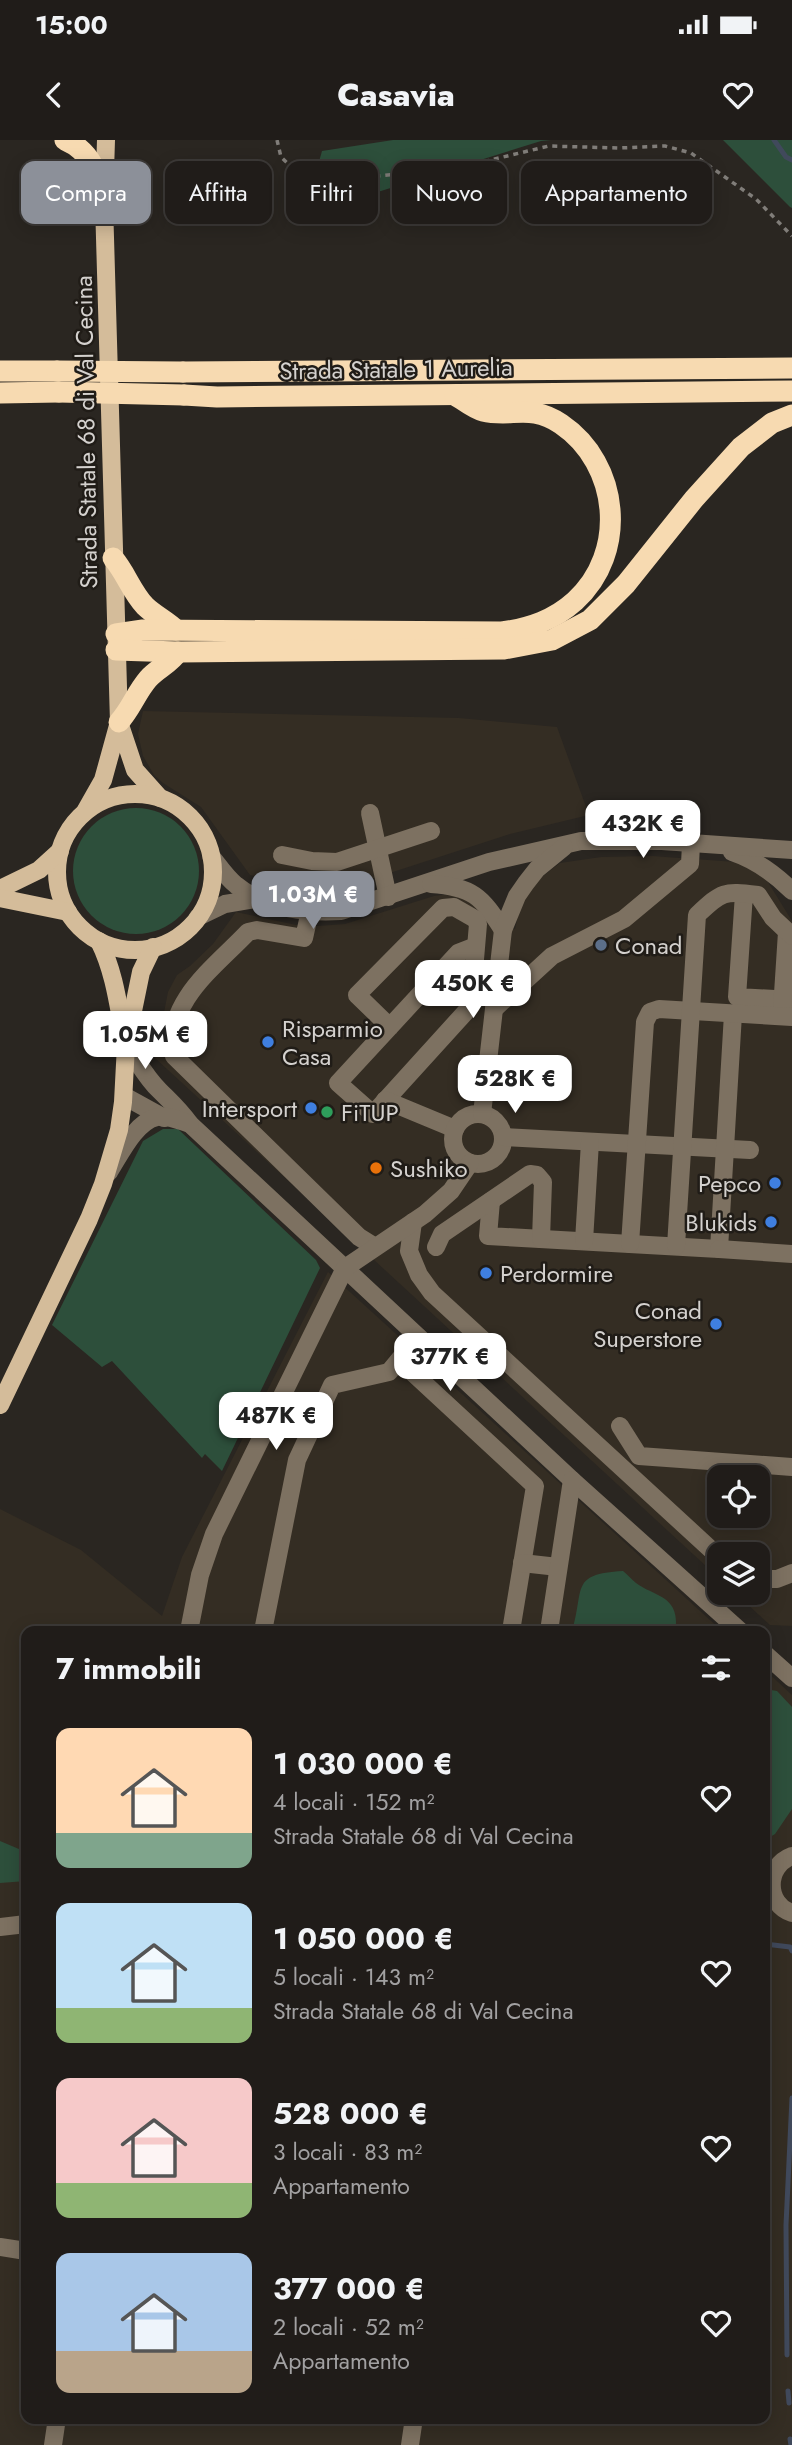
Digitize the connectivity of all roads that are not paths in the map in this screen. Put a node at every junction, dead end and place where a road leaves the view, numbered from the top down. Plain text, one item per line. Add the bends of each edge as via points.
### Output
1 (65, 140) edge
2 (106, 140) edge
3 (91, 161) edge
4 (105, 161) edge
5 (105, 224) edge
6 (792, 368) edge
7 (0, 371) edge
8 (58, 382) junction
9 (792, 391) edge
10 (0, 393) edge
11 (455, 395) junction
12 (792, 415) edge
13 (113, 558) junction
14 (176, 630) junction
15 (116, 642) junction
16 (178, 652) junction
17 (119, 722) junction
18 (160, 798) junction
19 (85, 812) junction
20 (370, 813) dead end
21 (431, 831) dead end
22 (691, 844) junction
23 (566, 845) junction
24 (716, 846) junction
25 (378, 849) junction
26 (792, 850) edge
27 (60, 851) junction
28 (282, 855) dead end
29 (211, 856) junction
30 (792, 876) edge
31 (422, 884) junction
32 (0, 889) edge
33 (792, 890) edge
34 (744, 894) junction
35 (388, 897) junction
36 (0, 898) edge
37 (256, 899) junction
38 (310, 911) junction
39 (68, 912) junction
40 (198, 918) junction
41 (503, 930) junction
42 (790, 934) edge
43 (99, 941) junction
44 (153, 947) junction
45 (476, 947) junction
46 (494, 1009) junction
47 (787, 1009) edge
48 (692, 1011) junction
49 (733, 1014) junction
50 (390, 1027) junction
51 (126, 1045) junction
52 (160, 1091) junction
53 (124, 1096) junction
54 (385, 1100) junction
55 (482, 1114) junction
56 (164, 1118) junction
57 (190, 1124) junction
58 (455, 1129) junction
59 (504, 1137) junction
60 (590, 1142) junction
61 (638, 1144) junction
62 (683, 1147) junction
63 (725, 1149) junction
64 (750, 1150) dead end
65 (470, 1163) junction
66 (105, 1177) junction
67 (491, 1201) junction
68 (413, 1222) junction
69 (541, 1239) junction
70 (584, 1241) junction
71 (630, 1244) junction
72 (676, 1246) junction
73 (375, 1247) junction
74 (436, 1247) dead end
75 (719, 1249) junction
76 (792, 1254) edge
77 (345, 1268) junction
78 (418, 1338) junction
79 (399, 1360) junction
80 (0, 1405) edge
81 (620, 1426) dead end
82 (792, 1467) edge
83 (572, 1480) junction
84 (707, 1546) edge
85 (522, 1563) junction
86 (558, 1567) junction
87 (792, 1573) edge
88 (770, 1579) edge
89 (190, 1626) edge
90 (265, 1626) edge
91 (516, 1626) edge
92 (550, 1626) edge
93 (734, 1626) edge
94 (770, 1658) edge
95 (792, 1678) edge
96 (792, 1857) edge
97 (770, 1870) edge
98 (778, 1906) edge
99 (21, 1925) edge
100 (0, 1927) edge
101 (0, 2247) edge
102 (21, 2250) edge
103 (56, 2424) edge
104 (413, 2424) edge
105 (52, 2445) edge
106 (410, 2445) edge

1 - 3 highway
2 - 4 main road, Strada Statale 68 di Val Cecina
5 - 13 main road, Strada Statale 68 di Val Cecina
6 - 8 highway, Strada Statale 1 Aurelia, bridge via 183,372
7 - 8 highway, Strada Statale 1 Aurelia
8 - 10 highway, Strada Statale 1 Aurelia
8 - 11 highway, Strada Statale 1 Aurelia, bridge via 184,395
9 - 11 highway, Strada Statale 1 Aurelia
11 - 14 highway via 482,411 532,412 547,417 572,433 590,454 609,496 610,534 599,569 576,601 544,622 502,632
12 - 16 highway via 772,423 741,447 604,608 579,628 552,640 504,649
13 - 14 highway via 144,605
13 - 15 main road, Strada Statale 68 di Val Cecina
14 - 15 highway via 143,630
15 - 16 highway
15 - 17 main road, Strada Statale 68 di Val Cecina
16 - 17 highway via 147,680
17 - 18 main road, Strada Statale 68 di Val Cecina via 135,770
17 - 19 main road, Strada Statale 68 di Val Cecina via 103,780
18 - 19 main road, Strada Statale 68 di Val Cecina via 129,794
18 - 29 main road, Strada Statale 68 di Val Cecina via 175,805 198,827
19 - 27 main road, Strada Statale 68 di Val Cecina
20 - 25 street
21 - 25 street
22 - 23 street via 581,841
22 - 24 street
22 - 46 street via 690,864 624,919 552,956
23 - 31 street via 489,862
23 - 41 street via 526,883
24 - 26 street
24 - 33 street via 752,859
25 - 28 street via 337,862
25 - 35 street
27 - 32 main road via 39,870
27 - 39 main road, Strada Statale 68 di Val Cecina via 58,883
29 - 37 street via 235,884
29 - 40 main road, Strada Statale 68 di Val Cecina via 211,888
30 - 33 street
31 - 35 street
31 - 41 street via 456,886 471,892
34 - 42 street via 758,895
34 - 47 street via 737,997
34 - 48 street via 728,892 697,915
35 - 38 street via 341,911
36 - 39 main road
37 - 38 street
37 - 40 street via 225,904
38 - 73 street via 304,938 247,932 185,999 171,1041 174,1056 359,1237
39 - 43 main road, Strada Statale 68 di Val Cecina via 81,929
40 - 44 main road, Strada Statale 68 di Val Cecina via 174,939
41 - 46 street
42 - 47 street
43 - 44 main road, Strada Statale 68 di Val Cecina via 128,950
43 - 51 main road, Strada Statale 68 di Val Cecina via 114,979
44 - 51 main road, Strada Statale 68 di Val Cecina via 141,972
45 - 50 street via 458,953
45 - 50 street via 475,919 454,907 443,908 357,995
45 - 54 street via 471,1006
46 - 55 street
47 - 49 street
48 - 49 street
48 - 61 street via 659,1009 650,1012 645,1022
48 - 62 street
49 - 63 street
50 - 54 street via 338,1083 373,1114
51 - 52 street
51 - 53 main road, Strada Statale 68 di Val Cecina
52 - 53 street
52 - 57 street
53 - 56 street
53 - 66 main road, Strada Statale 68 di Val Cecina
54 - 58 street
55 - 58 street via 466,1117
55 - 59 street via 497,1122
56 - 57 street
56 - 66 street via 143,1124
57 - 77 street
58 - 65 street via 454,1146
59 - 60 street
59 - 65 street via 494,1159
60 - 61 street
60 - 70 street
61 - 62 street
61 - 71 street
62 - 63 street
62 - 72 street
63 - 64 street
63 - 75 street
65 - 68 street via 451,1191
66 - 80 main road, Strada Statale 68 di Val Cecina
67 - 69 street via 488,1236
67 - 69 street via 530,1174 541,1178
67 - 74 street via 442,1234
68 - 73 street
68 - 84 street via 409,1251 432,1293
69 - 70 street
70 - 71 street
71 - 72 street
72 - 75 street
73 - 77 street
75 - 76 street
77 - 78 street
77 - 89 street via 214,1534
78 - 79 street
78 - 83 street
79 - 85 street via 535,1486
79 - 90 street via 389,1372 332,1385 297,1460
81 - 82 street via 639,1456
83 - 86 street
83 - 93 street
85 - 86 street
85 - 91 street
86 - 92 street
87 - 88 street
94 - 95 street
96 - 97 street
97 - 98 street
99 - 100 street
101 - 102 street
103 - 105 street
104 - 106 street

